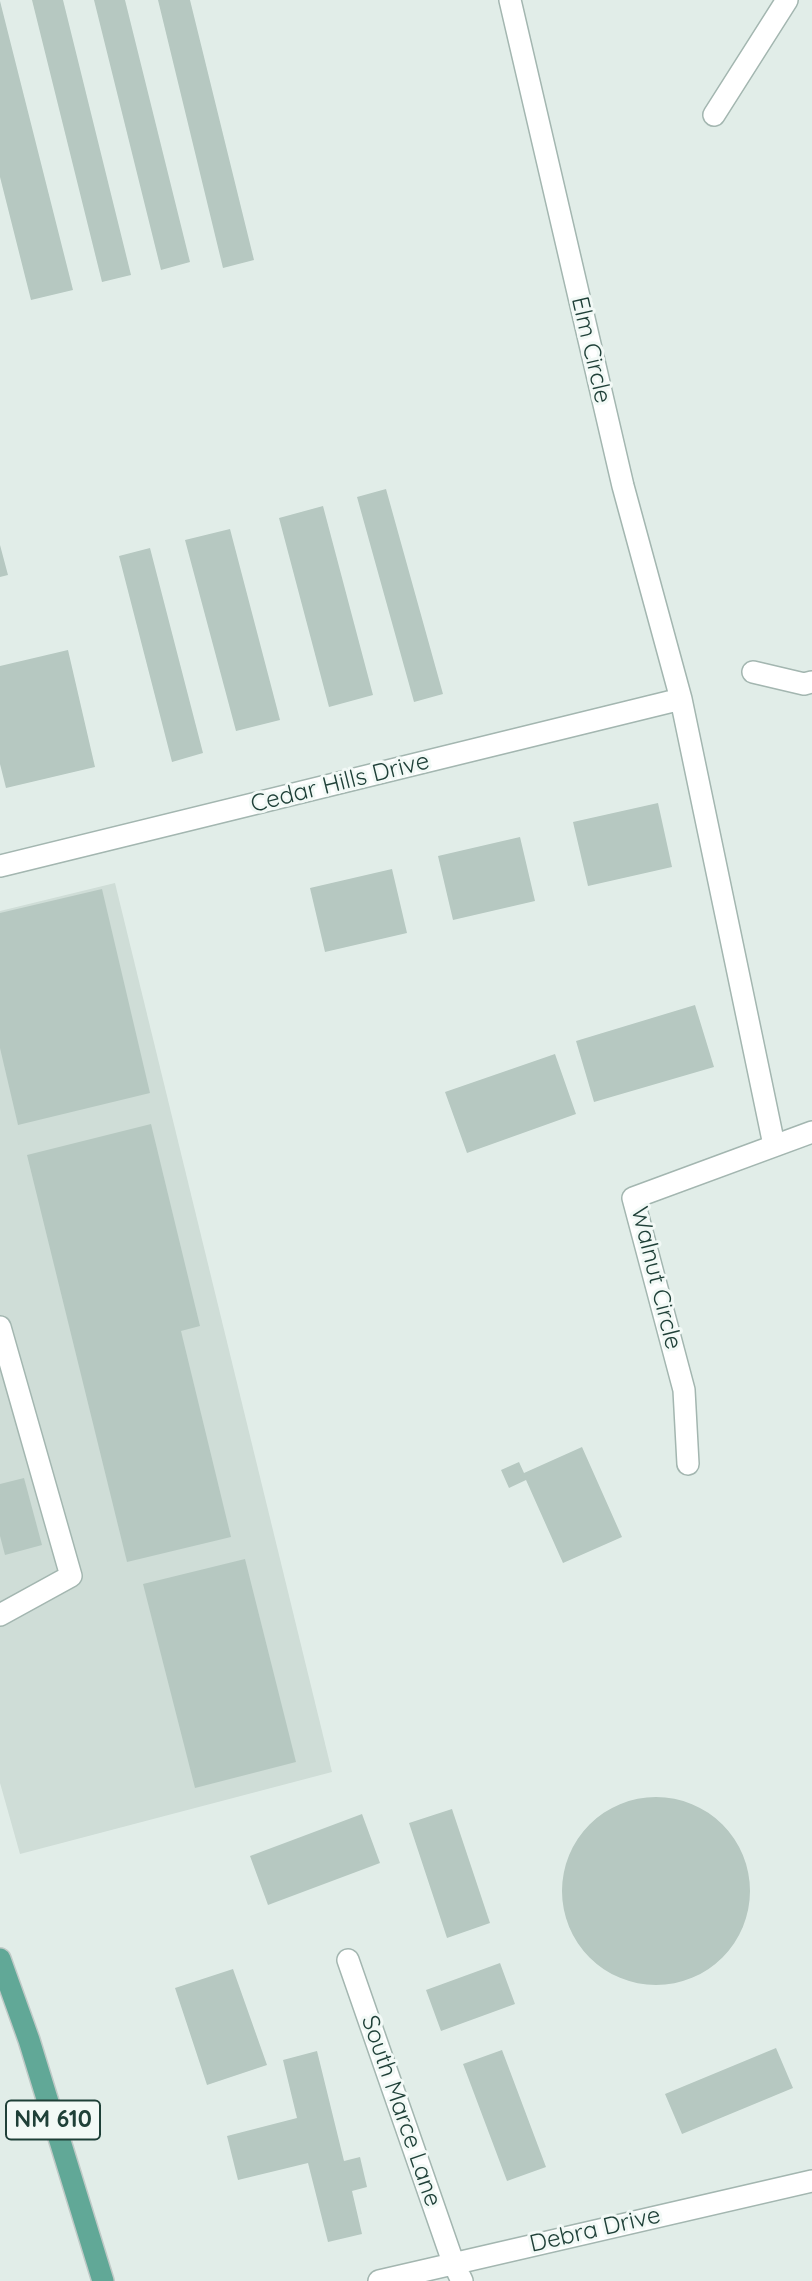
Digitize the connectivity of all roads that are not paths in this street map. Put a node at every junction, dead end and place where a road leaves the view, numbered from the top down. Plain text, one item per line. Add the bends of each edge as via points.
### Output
1 (510, 0) edge
2 (787, 0) edge
3 (714, 116) dead end
4 (753, 672) dead end
5 (812, 682) edge
6 (681, 699) junction
7 (0, 866) edge
8 (812, 1132) edge
9 (774, 1145) junction
10 (0, 1327) edge
11 (688, 1464) dead end
12 (0, 1615) edge
13 (0, 1959) edge
14 (348, 1960) dead end
15 (812, 2181) edge
16 (458, 2272) edge
17 (103, 2281) edge
18 (379, 2281) edge

1 - 6 street, Elm Circle via 623,486
2 - 3 street
4 - 5 street
6 - 7 street, Cedar Hills Drive
6 - 9 street, Elm Circle
8 - 9 street
9 - 11 street, Walnut Circle via 633,1198 684,1390
10 - 12 street via 71,1576
13 - 17 main road, NM 610
14 - 16 street, South Marce Lane
15 - 16 street, Debra Drive
16 - 18 street, Debra Drive

